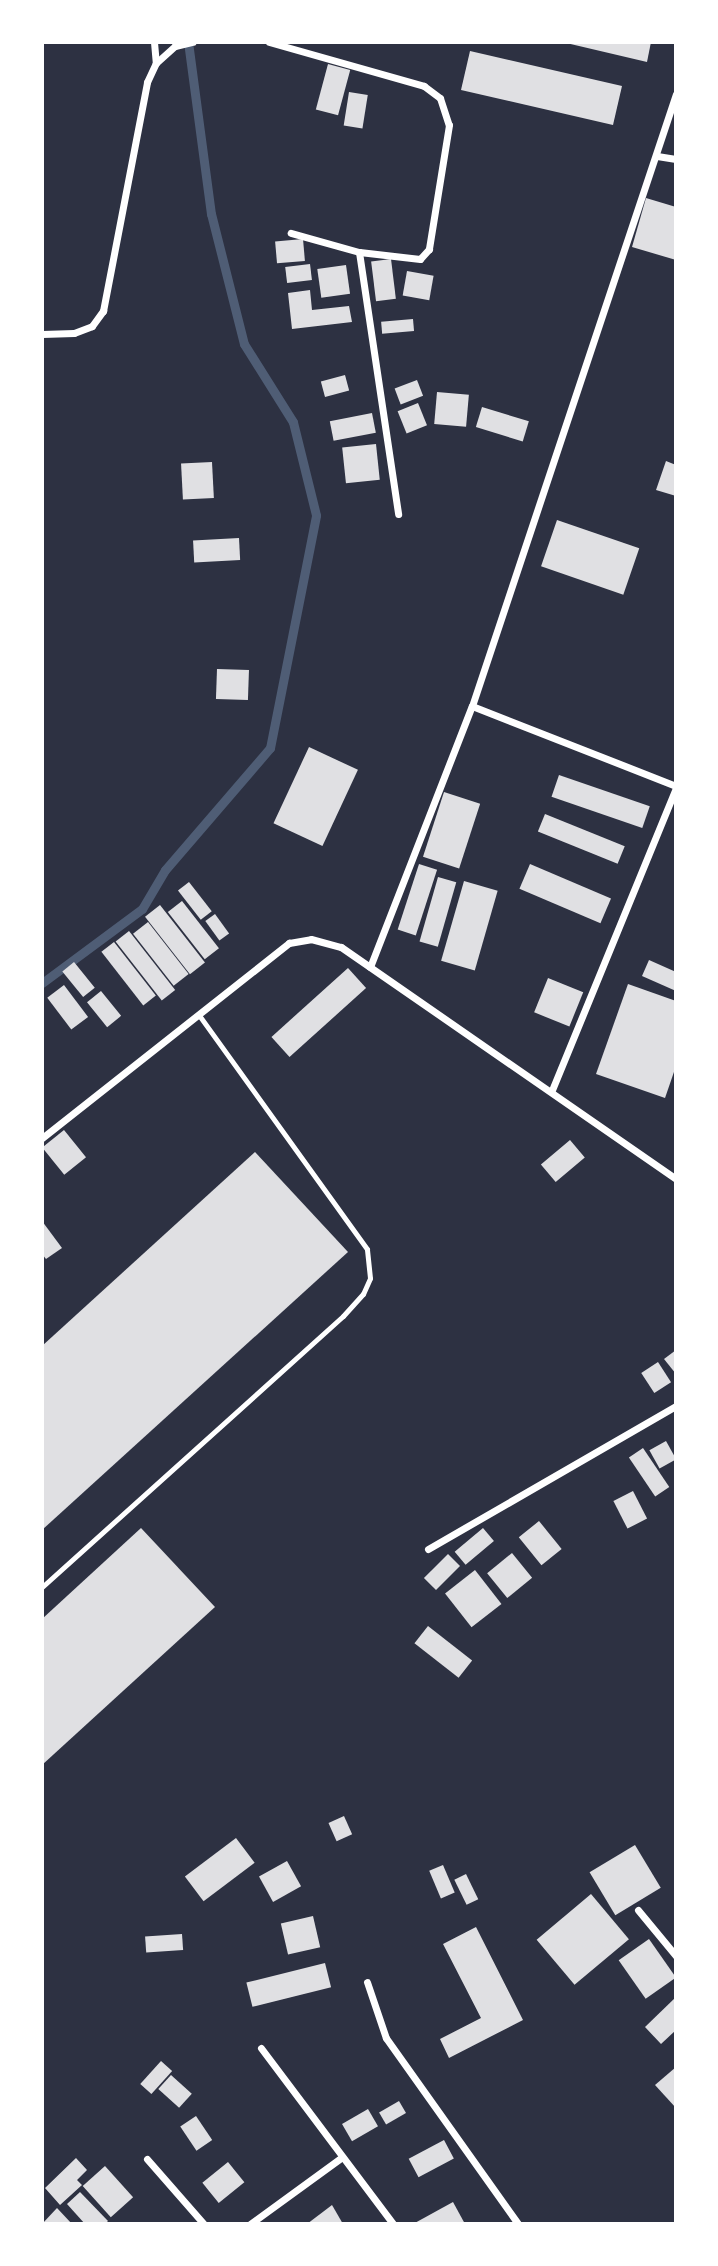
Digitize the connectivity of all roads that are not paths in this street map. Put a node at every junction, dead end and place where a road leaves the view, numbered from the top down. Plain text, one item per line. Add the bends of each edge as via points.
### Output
1 (154, 42) edge
2 (192, 42) edge
3 (269, 42) edge
4 (156, 63) junction
5 (676, 94) edge
6 (657, 156) junction
7 (676, 159) edge
8 (291, 233) dead end
9 (359, 252) junction
10 (42, 334) edge
11 (398, 514) dead end
12 (472, 706) junction
13 (676, 787) edge
14 (370, 967) junction
15 (199, 1015) junction
16 (552, 1090) junction
17 (42, 1138) edge
18 (676, 1179) edge
19 (676, 1406) edge
20 (428, 1549) dead end
21 (42, 1587) edge
22 (638, 1910) dead end
23 (676, 1956) edge
24 (367, 1982) dead end
25 (261, 2048) dead end
26 (341, 2158) junction
27 (147, 2159) dead end
28 (204, 2224) edge
29 (250, 2224) edge
30 (393, 2224) edge
31 (518, 2224) edge

1 - 4 street
2 - 4 street via 175,46
3 - 9 street via 424,86 446,109 448,142 426,255 414,262
4 - 10 street via 140,105 103,311 92,326 74,333
5 - 6 street
6 - 7 street
6 - 12 street
8 - 9 street
9 - 11 street
12 - 13 street
12 - 14 street
13 - 16 street
14 - 15 street via 332,942 289,943
14 - 16 street
15 - 17 street
15 - 21 lane via 367,1249 370,1278 363,1294 343,1316
16 - 18 street
19 - 20 street
22 - 23 street
24 - 31 street via 386,2038
25 - 26 street
26 - 29 street
26 - 30 street
27 - 28 street

